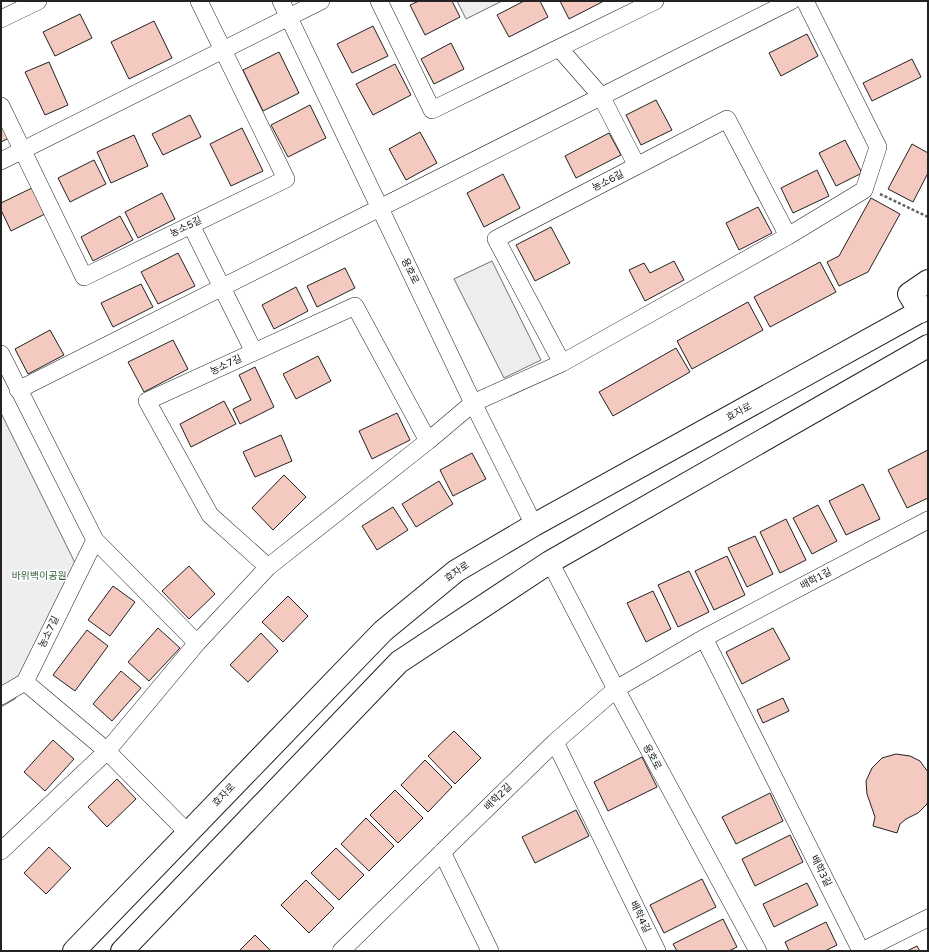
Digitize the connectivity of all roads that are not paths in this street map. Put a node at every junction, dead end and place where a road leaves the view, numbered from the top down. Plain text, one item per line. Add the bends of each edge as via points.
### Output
1 (38, 1) edge
2 (199, 1) edge
3 (281, 1) edge
4 (321, 1) edge
5 (379, 1) edge
6 (655, 1) edge
7 (791, 1) edge
8 (805, 1) edge
9 (288, 16) junction
10 (1, 19) edge
11 (559, 48) junction
12 (223, 51) junction
13 (602, 96) junction
14 (1, 106) edge
15 (23, 151) junction
16 (1, 161) edge
17 (637, 166) junction
18 (380, 209) junction
19 (191, 225) junction
20 (788, 236) junction
21 (928, 281) edge
22 (222, 287) junction
23 (924, 310) edge
24 (928, 346) edge
25 (254, 352) junction
26 (1, 354) edge
27 (562, 363) junction
28 (18, 390) junction
29 (473, 403) junction
30 (428, 441) junction
31 (928, 520) edge
32 (534, 525) junction
33 (95, 540) junction
34 (550, 562) junction
35 (268, 567) junction
36 (704, 638) junction
37 (197, 643) junction
38 (24, 682) junction
39 (616, 689) junction
40 (1, 696) edge
41 (555, 742) junction
42 (107, 751) junction
43 (188, 833) junction
44 (1, 850) edge
45 (442, 852) junction
46 (928, 918) edge
47 (345, 949) edge
48 (74, 951) edge
49 (122, 951) edge
50 (490, 951) edge
51 (656, 951) edge
52 (758, 951) edge
53 (862, 951) edge

1 - 10 street
2 - 12 street, 농소5길
3 - 9 street, 용호로
4 - 9 street
5 - 11 street via 432,110
6 - 11 street
7 - 13 street
8 - 20 street via 878,147 864,190
9 - 12 street
9 - 18 street, 용호로
11 - 13 street
12 - 15 street
12 - 19 street, 농소5길 via 286,179
13 - 17 street
13 - 18 street
14 - 15 street, 농소5길
15 - 16 street
15 - 19 street, 농소5길 via 84,277
17 - 20 street, 농소6길 via 727,119
17 - 27 street, 농소6길 via 496,239
18 - 22 street
18 - 29 street, 용호로
19 - 22 street
20 - 27 street
21 - 23 street via 909,294
22 - 25 street
22 - 28 street
23 - 32 street, 효자로
24 - 34 street
25 - 30 street, 농소7길 via 355,306
25 - 35 street, 농소7길 via 147,401 210,515
26 - 28 street
27 - 29 street
28 - 33 street
29 - 30 street
29 - 32 street, 용호로
30 - 35 street
31 - 36 street, 배학1길
32 - 43 street, 효자로 via 456,571 383,631
33 - 37 street
33 - 38 street, 농소7길
34 - 39 street, 용호로
34 - 49 street via 399,662
35 - 37 street
36 - 39 street, 배학1길
36 - 53 street, 배학3길
37 - 42 street
38 - 40 street
38 - 42 street
39 - 41 street, 배학2길
39 - 52 street, 용호로
41 - 45 street, 배학2길
41 - 51 street, 배학4길
42 - 43 street
42 - 44 street
43 - 48 street, 효자로
45 - 47 street, 배학2길
45 - 50 street
46 - 53 street, 배학3길

